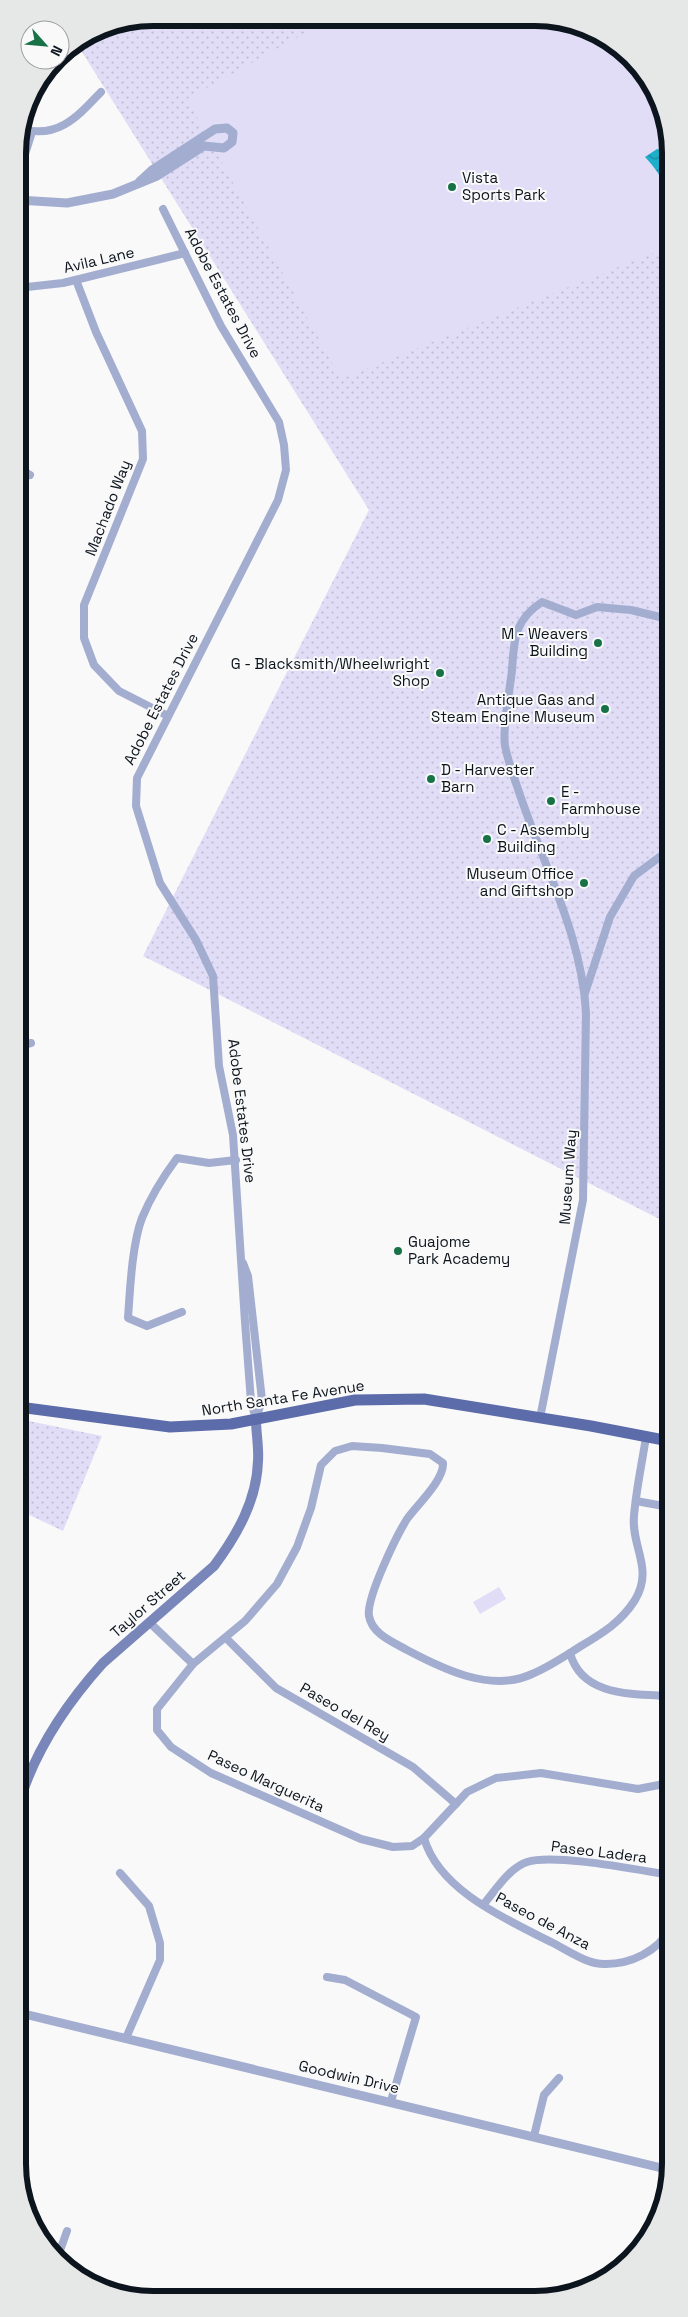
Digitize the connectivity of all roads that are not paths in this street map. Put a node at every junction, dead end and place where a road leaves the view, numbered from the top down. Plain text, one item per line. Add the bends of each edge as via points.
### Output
1 (101, 92) dead end
2 (28, 131) edge
3 (32, 132) junction
4 (27, 148) edge
5 (139, 182) junction
6 (27, 201) edge
7 (163, 209) dead end
8 (185, 253) junction
9 (76, 280) junction
10 (27, 287) edge
11 (27, 473) edge
12 (30, 475) dead end
13 (662, 617) edge
14 (168, 716) junction
15 (662, 855) edge
16 (585, 993) junction
17 (31, 1043) dead end
18 (27, 1044) edge
19 (236, 1160) junction
20 (182, 1312) dead end
21 (26, 1408) edge
22 (540, 1418) junction
23 (256, 1419) junction
24 (646, 1437) junction
25 (661, 1440) edge
26 (636, 1501) junction
27 (661, 1505) edge
28 (149, 1622) junction
29 (226, 1638) junction
30 (570, 1653) junction
31 (193, 1664) junction
32 (661, 1695) edge
33 (661, 1785) edge
34 (26, 1786) edge
35 (456, 1804) junction
36 (424, 1838) junction
37 (120, 1873) dead end
38 (661, 1874) edge
39 (483, 1905) junction
40 (661, 1941) edge
41 (327, 1976) dead end
42 (26, 2014) edge
43 (126, 2038) junction
44 (559, 2078) dead end
45 (390, 2102) junction
46 (534, 2136) junction
47 (661, 2168) edge
48 (67, 2231) dead end
49 (60, 2250) edge

1 - 3 street via 74,120 47,131
2 - 3 street
3 - 4 street
5 - 5 street via 158,176 204,146 224,148 232,142 233,133 227,128 215,129
5 - 6 street via 113,194 82,202
7 - 8 street, Adobe Estates Drive
8 - 9 street, Avila Lane
8 - 14 street, Adobe Estates Drive via 221,326 278,422 286,470 278,500
9 - 10 street, Avila Lane
9 - 14 street, Machado Way via 96,332 142,431 143,458 84,605 84,638 94,664 119,691
11 - 12 street
13 - 16 street, Museum Way via 597,607 576,614 542,602 523,618 515,635 505,744 523,808 565,914
14 - 19 street, Adobe Estates Drive via 137,778 136,806 160,883 196,940 213,976 220,1066
15 - 16 street, Museum Way via 634,876 610,917
16 - 22 street, Museum Way via 583,1200
17 - 18 street
19 - 20 street via 209,1163 177,1158 160,1181 142,1220 128,1318 147,1326
19 - 23 street, Adobe Estates Drive via 242,1259 248,1276 262,1400
21 - 23 main road, North Santa Fe Avenue via 170,1427 230,1424
22 - 23 main road, North Santa Fe Avenue via 424,1399 390,1398 339,1402
22 - 24 main road, North Santa Fe Avenue
23 - 28 main road, Taylor Street via 258,1461 252,1497 240,1527 214,1566
24 - 25 main road, North Santa Fe Avenue
24 - 26 street, Paseo Marguerita
26 - 27 street
26 - 30 street, Paseo Marguerita via 634,1526 644,1566 636,1598 624,1617
28 - 31 street
28 - 34 main road, Taylor Street via 103,1663 64,1712
29 - 30 street, Paseo Marguerita via 277,1584 297,1548 321,1465 335,1452 352,1446 430,1454 443,1463 444,1471 406,1520 370,1596 369,1616 383,1637 433,1663 480,1679 506,1682 531,1675
29 - 31 street, Paseo Marguerita
29 - 35 street, Paseo del Rey via 276,1688 413,1767
30 - 32 street via 573,1664 593,1684 613,1692
31 - 36 street, Paseo Marguerita via 157,1709 157,1730 171,1747 211,1773 369,1842 392,1847 412,1846
33 - 35 street, Paseo Marguerita via 638,1789 541,1772 514,1774 496,1778 467,1792
35 - 36 street, Paseo Marguerita
36 - 39 street, Paseo de Anza via 429,1855 442,1871
37 - 43 street via 149,1906 160,1943 160,1960
38 - 39 street, Paseo Ladera via 551,1858 527,1862 513,1870
39 - 40 street, Paseo de Anza via 587,1960 604,1964 624,1962 644,1954
41 - 45 street via 346,1980 416,2017
42 - 43 street, Goodwin Drive
43 - 45 street, Goodwin Drive
44 - 46 street via 544,2095
45 - 46 street, Goodwin Drive
46 - 47 street, Goodwin Drive
48 - 49 street

